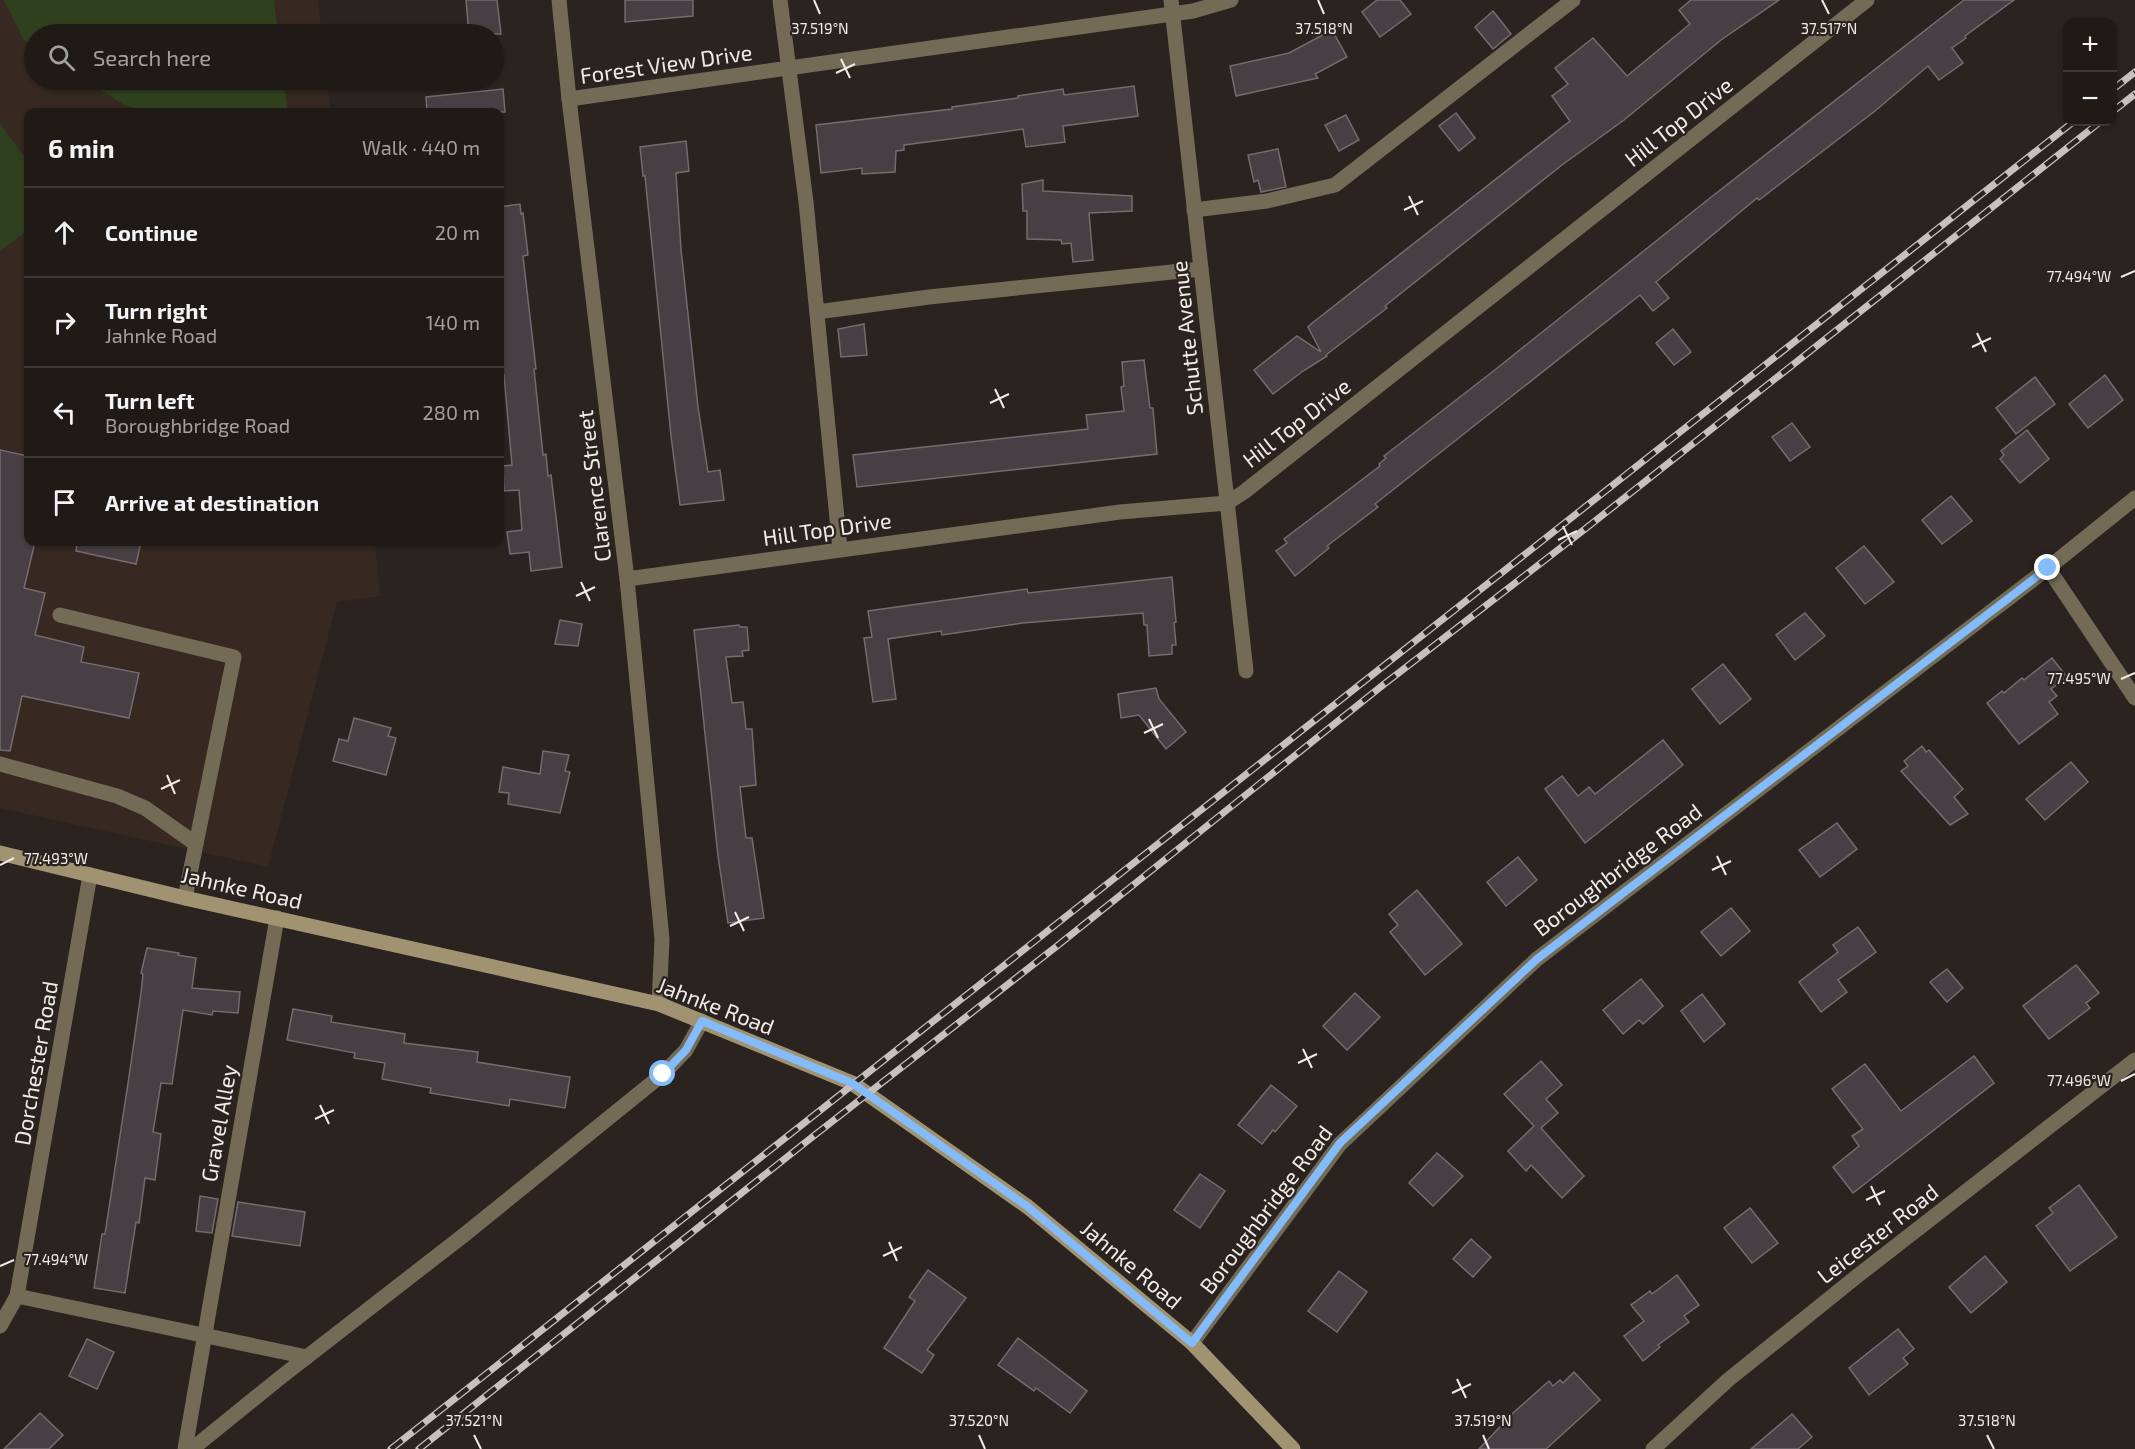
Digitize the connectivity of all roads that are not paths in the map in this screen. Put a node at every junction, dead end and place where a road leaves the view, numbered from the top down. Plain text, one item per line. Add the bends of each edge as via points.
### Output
1 (560, 0) edge
2 (780, 0) edge
3 (1231, 0) edge
4 (1573, 0) edge
5 (1867, 0) edge
6 (1172, 7) edge
7 (790, 68) junction
8 (569, 99) junction
9 (1194, 210) junction
10 (1201, 269) junction
11 (817, 312) junction
12 (2135, 498) edge
13 (1227, 503) junction
14 (840, 549) junction
15 (2048, 568) junction
16 (627, 579) junction
17 (60, 615) dead end
18 (1246, 671) dead end
19 (2135, 698) edge
20 (0, 764) edge
21 (196, 844) junction
22 (0, 853) edge
23 (90, 875) junction
24 (185, 898) junction
25 (278, 918) junction
26 (659, 1004) junction
27 (702, 1021) junction
28 (2135, 1060) edge
29 (17, 1296) junction
30 (0, 1326) edge
31 (204, 1335) junction
32 (1192, 1343) junction
33 (306, 1357) junction
34 (185, 1449) edge
35 (192, 1449) edge
36 (1293, 1449) edge
37 (1653, 1449) edge

1 - 8 street, Clarence Street
2 - 7 street
3 - 6 street, Forest View Drive via 1193,11
4 - 9 street via 1335,185 1267,201
5 - 13 street, Hill Top Drive
6 - 7 street, Forest View Drive
6 - 9 street, Schutte Avenue
7 - 8 street, Forest View Drive
7 - 11 street
8 - 16 street, Clarence Street
9 - 10 street, Schutte Avenue
10 - 11 street
10 - 13 street, Schutte Avenue
11 - 14 street
12 - 15 street, Boroughbridge Road
13 - 14 street, Hill Top Drive via 1120,512
13 - 18 street, Schutte Avenue
14 - 16 street, Hill Top Drive
15 - 19 street
15 - 32 street, Boroughbridge Road via 1537,959 1340,1143
16 - 26 street, Clarence Street via 662,939
17 - 21 street via 234,657
20 - 21 street via 117,796 145,808
21 - 24 street
22 - 23 main road, Jahnke Road
23 - 24 main road, Jahnke Road
23 - 29 street, Dorchester Road
24 - 25 main road, Jahnke Road
25 - 26 main road, Jahnke Road
25 - 31 street, Gravel Alley
26 - 27 main road, Jahnke Road
27 - 32 main road, Jahnke Road via 852,1083 1028,1207
27 - 33 street via 686,1050 663,1074
28 - 37 street, Leicester Road via 1728,1380
29 - 30 street, Dorchester Road
29 - 31 street
31 - 33 street
31 - 34 street, Gravel Alley
32 - 36 main road, Jahnke Road
33 - 35 street

